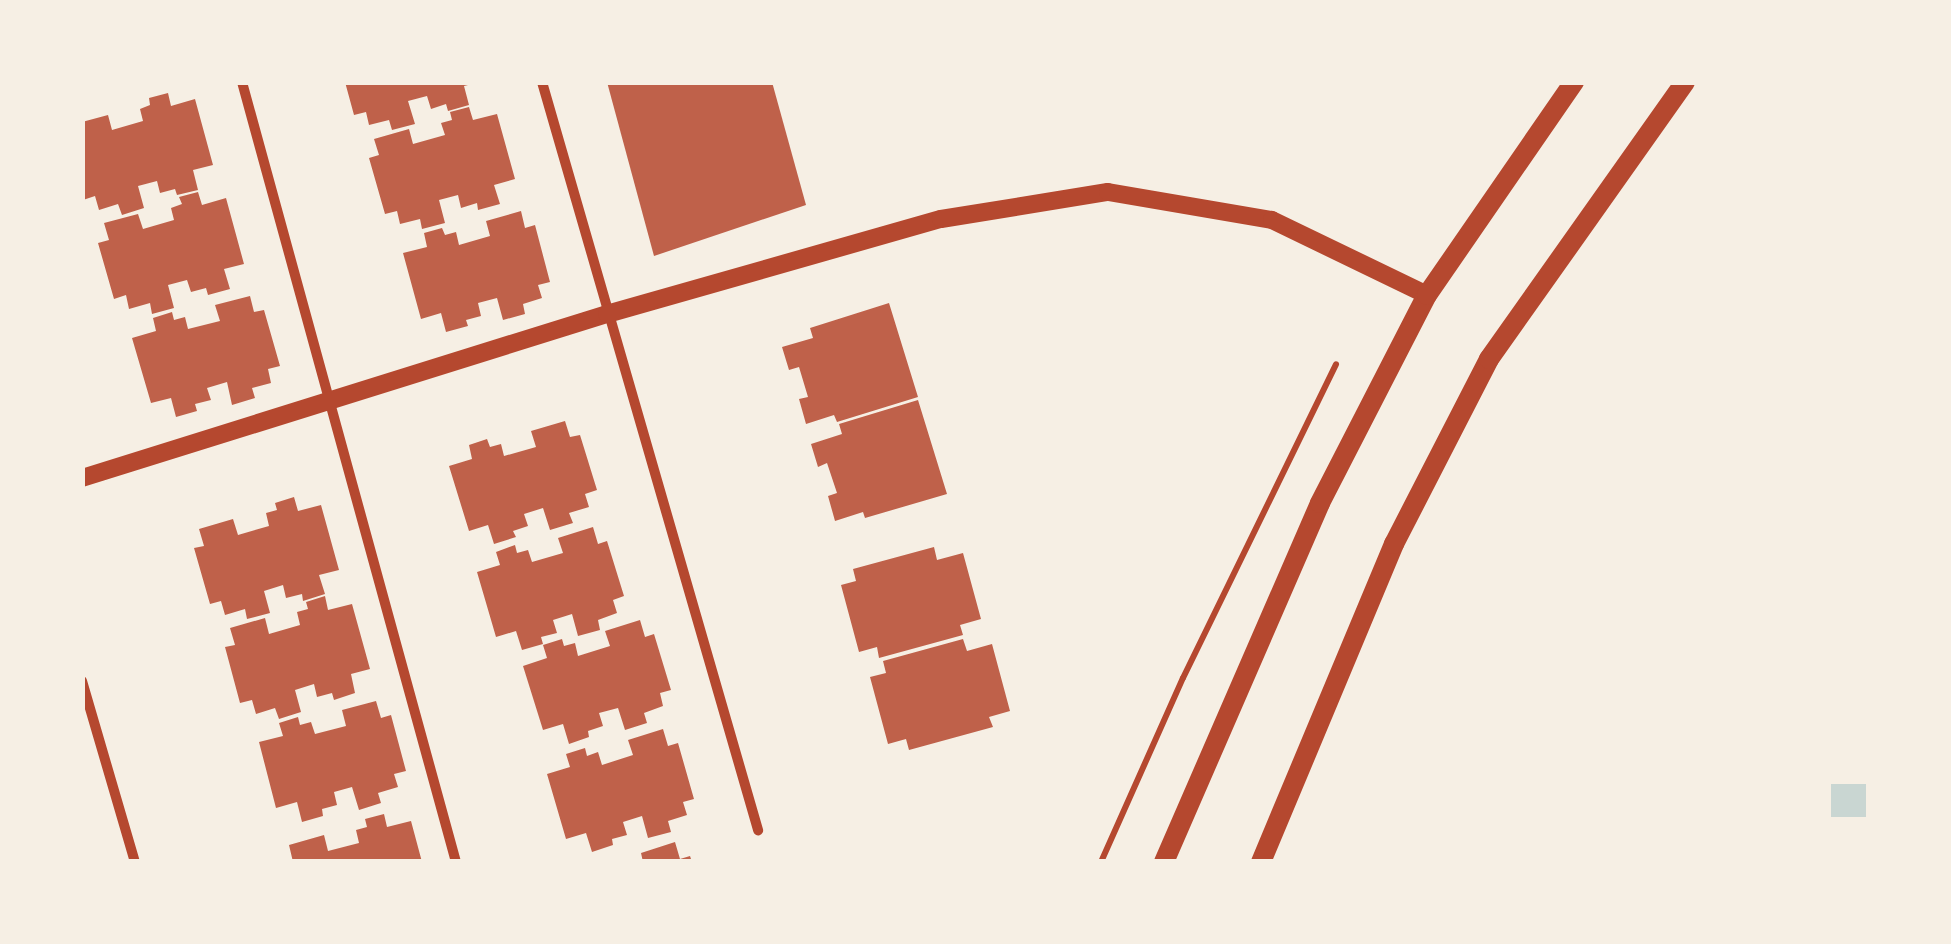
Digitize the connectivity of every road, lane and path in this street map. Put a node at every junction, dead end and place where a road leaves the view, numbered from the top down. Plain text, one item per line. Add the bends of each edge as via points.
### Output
1 (242, 82) edge
2 (542, 82) edge
3 (1574, 82) edge
4 (1685, 82) edge
5 (1427, 295) junction
6 (607, 314) junction
7 (1336, 364) dead end
8 (326, 402) junction
9 (82, 478) edge
10 (82, 681) edge
11 (758, 830) dead end
12 (134, 862) edge
13 (456, 862) edge
14 (1101, 862) edge
15 (1164, 862) edge
16 (1261, 862) edge

1 - 8 street
2 - 6 street
3 - 5 main road
4 - 16 main road via 1488,360 1394,544
5 - 6 street via 1272,220 1108,192 941,219
5 - 15 main road via 1320,503
6 - 8 street
6 - 11 street
7 - 14 path
8 - 9 street
8 - 13 street
10 - 12 street

